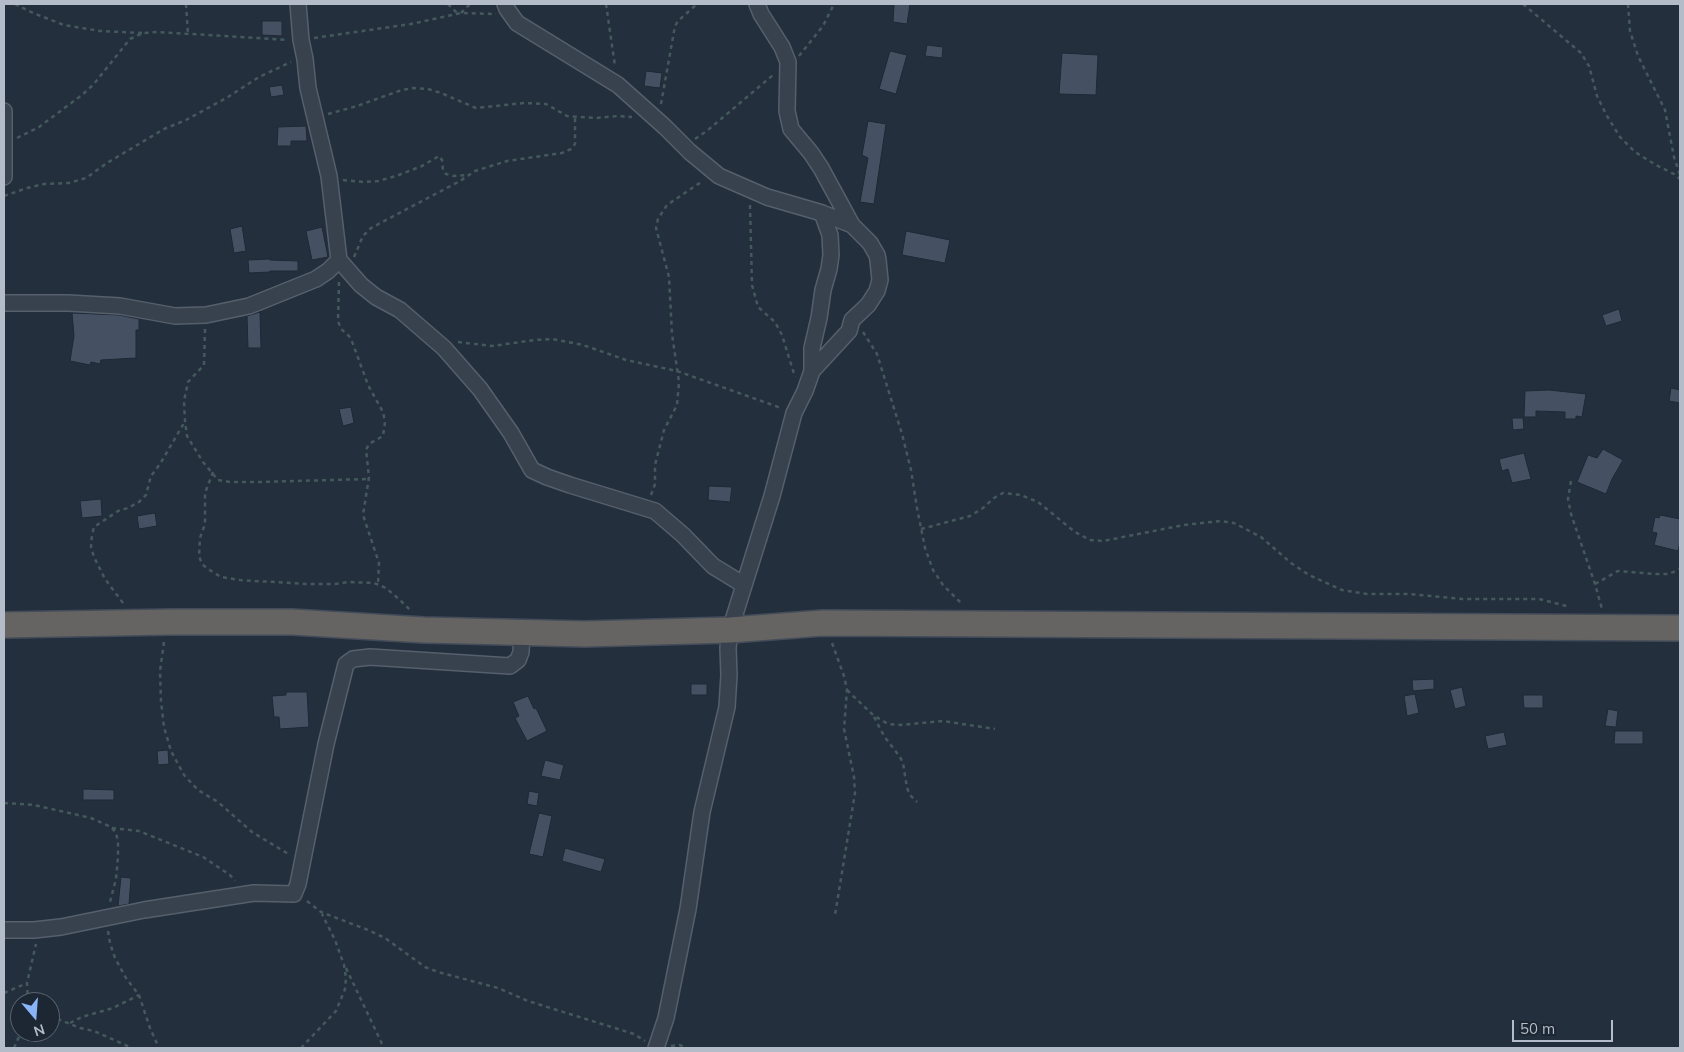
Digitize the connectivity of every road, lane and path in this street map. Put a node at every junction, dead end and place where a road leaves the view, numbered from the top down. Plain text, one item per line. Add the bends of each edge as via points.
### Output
1 (15, 4) edge
2 (186, 4) edge
3 (298, 4) edge
4 (448, 4) edge
5 (470, 4) edge
6 (505, 4) edge
7 (606, 4) edge
8 (697, 4) edge
9 (757, 4) edge
10 (834, 4) edge
11 (1523, 4) edge
12 (1628, 4) edge
13 (459, 13) junction
14 (517, 23) junction
15 (143, 33) junction
16 (188, 34) junction
17 (301, 40) junction
18 (305, 59) junction
19 (788, 67) junction
20 (618, 85) junction
21 (4, 111) edge
22 (574, 116) junction
23 (315, 117) junction
24 (636, 118) dead end
25 (658, 120) junction
26 (4, 144) edge
27 (690, 152) junction
28 (469, 175) junction
29 (1680, 175) edge
30 (719, 176) junction
31 (4, 177) edge
32 (1680, 179) edge
33 (329, 181) junction
34 (747, 189) junction
35 (4, 196) edge
36 (822, 213) junction
37 (852, 225) junction
38 (341, 265) junction
39 (4, 303) edge
40 (206, 315) junction
41 (852, 320) junction
42 (438, 344) junction
43 (677, 371) junction
44 (812, 371) junction
45 (797, 406) junction
46 (185, 421) junction
47 (212, 472) junction
48 (369, 479) junction
49 (1571, 481) dead end
50 (655, 510) junction
51 (921, 529) junction
52 (1680, 569) edge
53 (378, 584) junction
54 (1596, 584) junction
55 (744, 585) junction
56 (968, 608) dead end
57 (1577, 609) dead end
58 (137, 622) junction
59 (171, 622) junction
60 (823, 623) junction
61 (4, 625) edge
62 (1609, 627) junction
63 (1680, 628) edge
64 (424, 630) junction
65 (730, 630) junction
66 (522, 632) junction
67 (846, 690) junction
68 (873, 715) junction
69 (995, 729) dead end
70 (4, 802) edge
71 (918, 802) dead end
72 (110, 827) junction
73 (302, 869) junction
74 (244, 894) junction
75 (294, 894) junction
76 (321, 912) junction
77 (835, 915) dead end
78 (104, 919) junction
79 (4, 930) edge
80 (34, 930) junction
81 (344, 965) junction
82 (27, 982) junction
83 (28, 992) edge
84 (4, 993) edge
85 (139, 995) junction
86 (60, 1020) edge
87 (70, 1023) junction
88 (132, 1048) edge
89 (160, 1048) edge
90 (301, 1048) edge
91 (384, 1048) edge
92 (656, 1048) edge

1 - 15 path via 64,25
2 - 16 path
3 - 17 street
4 - 13 path
5 - 13 path
6 - 14 street
7 - 20 path
8 - 25 path via 675,26
9 - 19 street via 786,54
10 - 19 path via 823,26
11 - 32 path via 1581,53 1601,103 1620,136 1635,152
12 - 29 path via 1630,31 1638,56 1664,110
13 - 14 path via 495,14
13 - 17 path via 411,24
14 - 20 street
15 - 16 path
15 - 26 path via 130,39 82,95 40,127
16 - 17 path
17 - 18 street
18 - 23 street
18 - 35 path via 259,77 186,120 164,129 86,178 36,186
19 - 27 path via 778,71 698,136 690,146
19 - 37 street via 787,111 791,130 822,168
20 - 25 street
21 - 26 street
22 - 23 path via 567,116 546,104 476,108 441,94 412,88
22 - 24 path
22 - 28 path via 575,144 572,149 507,161
23 - 33 street
25 - 27 street
26 - 31 street
27 - 30 street
28 - 33 path via 446,174 439,156 408,172 378,181
28 - 38 path via 371,228
30 - 34 street
30 - 43 path via 698,184 667,205 656,228 669,277
33 - 38 street
34 - 36 street
34 - 45 path via 751,208 752,285 758,307 775,322 782,335
36 - 37 street
36 - 44 street via 830,236 830,270 822,290 818,328 812,348
37 - 41 street via 877,255 880,280 868,305
38 - 40 street via 316,279 249,306
38 - 42 street via 361,285 400,310
38 - 48 path via 338,321 353,344 386,422 383,436 367,446
39 - 40 street via 120,306 175,316
40 - 46 path via 204,365 188,382 184,401
41 - 44 street via 849,331
41 - 51 path via 874,349 882,369 911,470
42 - 43 path via 460,342 492,346 552,339
42 - 50 street via 480,389 532,470
43 - 45 path
43 - 50 path via 677,405 664,430 655,465 655,484 650,498 650,506
44 - 45 street
45 - 55 street
46 - 47 path via 186,436
46 - 58 path via 151,476 146,495 94,527 92,534 91,547 105,579
47 - 48 path via 218,480 230,482
47 - 53 path via 205,493 205,524 199,556 208,569 240,580
48 - 53 path via 363,515 379,563
49 - 54 path via 1568,499 1571,514
50 - 55 street via 713,566
51 - 56 path via 933,570 943,585
51 - 57 path via 970,516 1003,493 1021,495 1038,502 1090,540 1103,541 1220,521 1234,523 1261,537 1309,575 1342,590 1462,599 1539,599
52 - 54 path via 1669,574 1618,571
53 - 64 path via 408,608
54 - 62 path
55 - 65 street
58 - 59 highway
58 - 61 highway
59 - 64 highway via 292,622
59 - 73 path via 162,646 160,671 164,727 171,751 184,775 198,790 218,802 252,832 292,857
60 - 62 highway
60 - 65 highway
60 - 67 path via 835,649
62 - 63 highway
64 - 66 highway
65 - 66 highway via 585,634
65 - 92 street via 727,707 702,812 688,909 666,1018
66 - 73 street via 521,652 518,660 510,666 370,656 353,659 346,664 326,744
67 - 68 path
67 - 77 path via 844,729 855,794
68 - 69 path via 888,724 943,720
68 - 71 path via 900,757 907,788
70 - 72 path via 92,818
72 - 74 path via 139,831 203,857 230,875
72 - 78 path via 116,833 118,857 116,879
73 - 75 street
74 - 75 street
74 - 78 street
75 - 76 path
76 - 81 path via 336,940
76 - 92 path via 385,938 425,967 634,1034
78 - 80 street
78 - 85 path via 115,958
79 - 80 street
80 - 82 path via 36,945
81 - 90 path via 346,978 342,1000 336,1011
81 - 91 path
82 - 83 path
82 - 84 path
85 - 87 path
85 - 89 path
86 - 87 path
87 - 88 path

